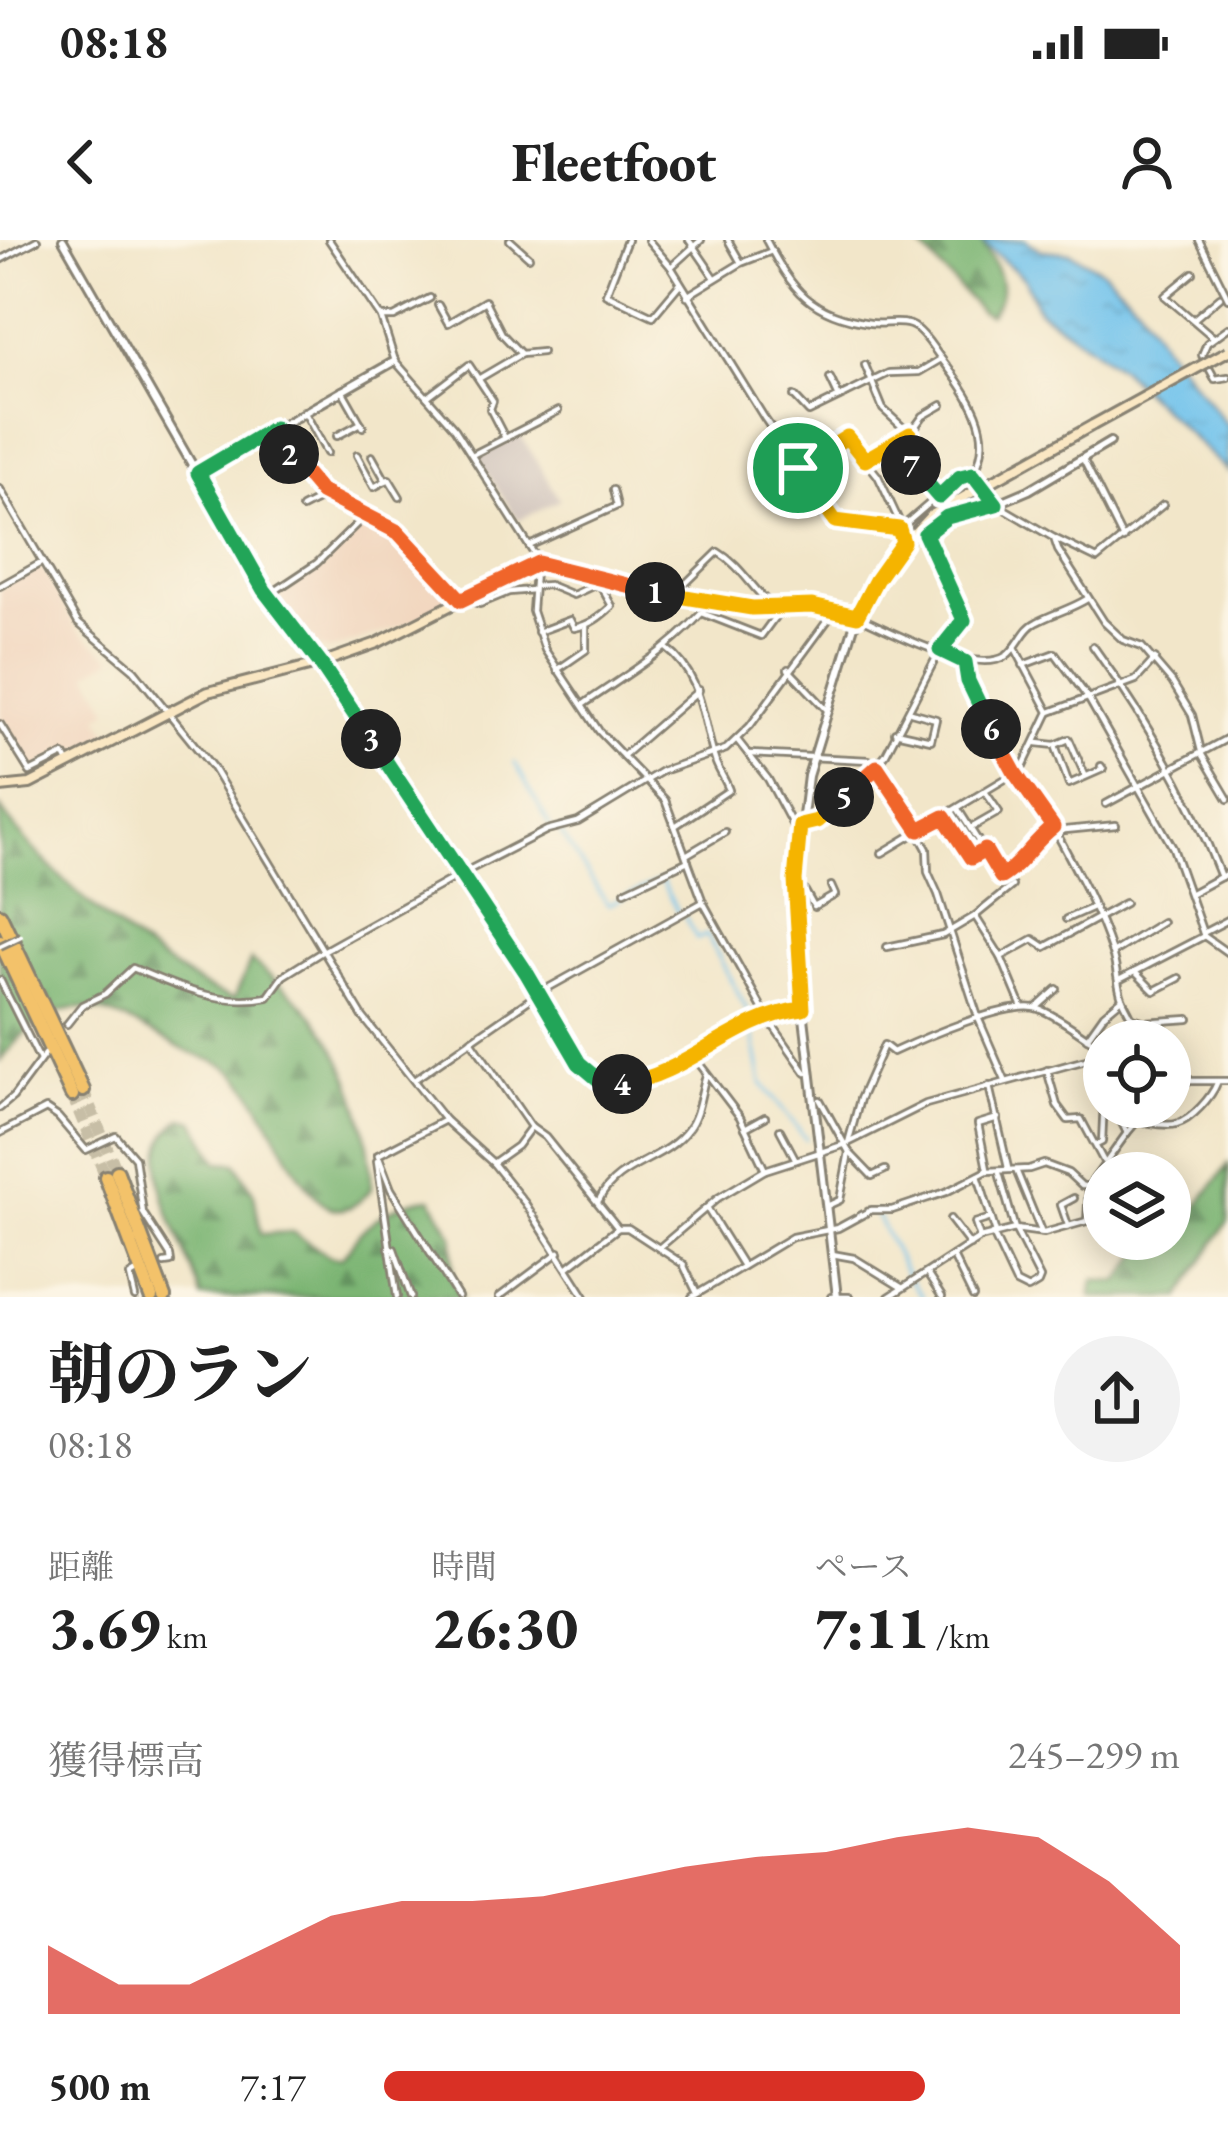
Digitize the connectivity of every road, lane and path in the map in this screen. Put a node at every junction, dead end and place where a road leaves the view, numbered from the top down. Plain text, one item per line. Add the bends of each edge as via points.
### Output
1 (37, 240) edge
2 (63, 240) edge
3 (329, 240) edge
4 (510, 240) edge
5 (627, 240) edge
6 (648, 240) edge
7 (701, 240) edge
8 (728, 240) edge
9 (766, 240) edge
10 (1200, 240) edge
11 (691, 243) edge
12 (772, 251) junction
13 (529, 257) dead end
14 (0, 260) edge
15 (741, 262) junction
16 (671, 268) junction
17 (1193, 273) dead end
18 (715, 278) junction
19 (679, 285) junction
20 (687, 296) junction
21 (430, 298) dead end
22 (1224, 298) edge
23 (438, 305) dead end
24 (381, 317) junction
25 (1194, 319) junction
26 (1228, 328) edge
27 (1213, 338) junction
28 (1228, 351) edge
29 (542, 352) dead end
30 (521, 354) junction
31 (941, 359) junction
32 (394, 361) junction
33 (865, 365) dead end
34 (1228, 377) edge
35 (479, 378) junction
36 (830, 378) dead end
37 (874, 381) junction
38 (342, 390) junction
39 (794, 396) dead end
40 (427, 397) junction
41 (839, 397) junction
42 (942, 406) dead end
43 (304, 411) junction
44 (558, 411) dead end
45 (274, 428) junction
46 (910, 434) junction
47 (337, 436) dead end
48 (505, 438) junction
49 (1110, 442) dead end
50 (327, 453) dead end
51 (357, 455) dead end
52 (472, 455) junction
53 (372, 456) dead end
54 (1083, 459) junction
55 (865, 460) junction
56 (798, 468) junction
57 (198, 473) junction
58 (973, 474) junction
59 (386, 481) junction
60 (983, 485) junction
61 (0, 489) edge
62 (613, 490) dead end
63 (327, 494) junction
64 (400, 496) dead end
65 (939, 497) junction
66 (771, 502) dead end
67 (996, 504) junction
68 (1162, 506) dead end
69 (302, 508) dead end
70 (366, 514) junction
71 (835, 521) junction
72 (900, 528) junction
73 (1054, 538) junction
74 (1123, 539) junction
75 (903, 542) junction
76 (529, 546) junction
77 (41, 563) junction
78 (538, 563) junction
79 (601, 581) junction
80 (0, 586) edge
81 (534, 588) junction
82 (268, 596) junction
83 (672, 596) junction
84 (463, 599) junction
85 (1088, 599) junction
86 (711, 602) junction
87 (782, 605) junction
88 (771, 606) junction
89 (836, 610) junction
90 (702, 613) junction
91 (857, 616) junction
92 (586, 626) junction
93 (538, 632) junction
94 (1093, 646) dead end
95 (666, 648) junction
96 (1015, 648) junction
97 (940, 650) junction
98 (1155, 659) junction
99 (965, 662) junction
100 (320, 663) junction
101 (1023, 665) junction
102 (788, 669) junction
103 (556, 671) junction
104 (1122, 686) junction
105 (699, 690) junction
106 (1088, 698) junction
107 (584, 704) junction
108 (828, 711) junction
109 (166, 712) junction
110 (911, 712) junction
111 (1049, 712) junction
112 (1, 727) edge
113 (896, 732) junction
114 (1228, 738) edge
115 (737, 740) junction
116 (1036, 743) junction
117 (1054, 745) junction
118 (748, 754) junction
119 (622, 755) junction
120 (714, 755) junction
121 (1202, 755) junction
122 (813, 760) junction
123 (869, 760) dead end
124 (69, 764) junction
125 (1101, 766) dead end
126 (877, 767) junction
127 (1170, 771) junction
128 (1, 775) edge
129 (1016, 775) junction
130 (1086, 776) junction
131 (646, 780) junction
132 (0, 786) edge
133 (1137, 789) junction
134 (986, 792) junction
135 (1228, 799) edge
136 (1106, 804) dead end
137 (958, 809) junction
138 (944, 817) junction
139 (800, 825) junction
140 (1115, 825) dead end
141 (675, 826) junction
142 (971, 828) junction
143 (1054, 829) junction
144 (919, 830) junction
145 (725, 832) dead end
146 (985, 850) junction
147 (882, 854) dead end
148 (687, 858) junction
149 (461, 874) junction
150 (1224, 875) edge
151 (831, 886) dead end
152 (1012, 886) dead end
153 (795, 889) junction
154 (625, 891) dead end
155 (1189, 894) junction
156 (703, 902) junction
157 (1125, 903) dead end
158 (1093, 907) junction
159 (0, 915) edge
160 (975, 916) junction
161 (1097, 917) junction
162 (1066, 919) dead end
163 (1228, 920) edge
164 (1162, 922) dead end
165 (950, 931) junction
166 (1203, 934) junction
167 (21, 936) dead end
168 (0, 943) edge
169 (887, 947) dead end
170 (323, 950) junction
171 (1112, 953) junction
172 (1228, 953) edge
173 (1001, 957) junction
174 (1136, 972) junction
175 (1179, 979) dead end
176 (0, 980) edge
177 (1119, 980) junction
178 (1057, 989) dead end
179 (539, 993) junction
180 (1122, 999) junction
181 (1022, 1007) junction
182 (1036, 1008) junction
183 (803, 1009) junction
184 (767, 1018) junction
185 (1133, 1018) joint
186 (1190, 1018) dead end
187 (979, 1020) junction
188 (1099, 1020) edge
189 (67, 1024) dead end
190 (1083, 1035) edge
191 (471, 1040) junction
192 (692, 1054) junction
193 (1083, 1059) edge
194 (1047, 1070) junction
195 (806, 1073) dead end
196 (706, 1075) junction
197 (414, 1080) junction
198 (1191, 1081) edge
199 (1228, 1081) edge
200 (1005, 1082) junction
201 (1217, 1083) junction
202 (989, 1086) junction
203 (820, 1100) dead end
204 (0, 1108) edge
205 (765, 1117) dead end
206 (998, 1118) junction
207 (445, 1120) junction
208 (531, 1127) junction
209 (745, 1127) junction
210 (1102, 1128) edge
211 (1125, 1128) edge
212 (780, 1130) dead end
213 (0, 1133) edge
214 (1127, 1133) junction
215 (847, 1143) junction
216 (1096, 1145) junction
217 (849, 1152) junction
218 (1099, 1152) edge
219 (1112, 1152) edge
220 (822, 1153) junction
221 (378, 1155) junction
222 (796, 1160) junction
223 (494, 1163) junction
224 (765, 1170) junction
225 (886, 1170) dead end
226 (1012, 1170) junction
227 (987, 1171) junction
228 (998, 1172) junction
229 (978, 1176) junction
230 (1083, 1186) edge
231 (1075, 1198) dead end
232 (598, 1200) junction
233 (827, 1206) junction
234 (708, 1210) junction
235 (991, 1218) junction
236 (950, 1219) dead end
237 (1083, 1223) edge
238 (1069, 1226) junction
239 (618, 1228) junction
240 (1015, 1229) junction
241 (830, 1230) junction
242 (1042, 1233) junction
243 (994, 1234) junction
244 (980, 1238) junction
245 (970, 1245) junction
246 (389, 1248) junction
247 (658, 1248) junction
248 (559, 1252) junction
249 (832, 1253) junction
250 (953, 1256) junction
251 (164, 1263) dead end
252 (568, 1267) junction
253 (744, 1268) junction
254 (135, 1273) dead end
255 (927, 1274) junction
256 (901, 1287) junction
257 (695, 1295) edge
258 (135, 1297) edge
259 (151, 1297) edge
260 (164, 1297) edge
261 (397, 1297) edge
262 (411, 1297) edge
263 (458, 1297) edge
264 (499, 1297) edge
265 (585, 1297) edge
266 (835, 1297) edge
267 (849, 1297) edge
268 (889, 1297) edge
269 (942, 1297) edge
270 (973, 1297) edge

1 - 14 street
2 - 57 street
3 - 24 street
4 - 13 street
5 - 19 street via 606,294 653,316
6 - 16 street
7 - 11 street
8 - 15 street
9 - 12 street
10 - 22 street
11 - 16 street
11 - 18 street
12 - 15 street
12 - 31 street via 812,304 872,323 912,325
15 - 18 street
16 - 19 street
17 - 25 street via 1165,296
18 - 20 street
19 - 20 street
20 - 56 street
21 - 24 street
22 - 25 street
23 - 30 street via 448,322 485,301
24 - 32 street
25 - 27 street
26 - 27 street
27 - 34 street via 1202,355 1215,379
28 - 60 main road, bridge
29 - 30 street
30 - 35 street
31 - 37 street
31 - 58 street via 978,412 982,456
32 - 38 street
32 - 40 street
33 - 37 street
35 - 40 street via 469,365
35 - 48 street
36 - 41 street
37 - 41 street
37 - 46 street via 883,410
38 - 43 street
38 - 47 street via 362,425
39 - 41 street via 809,412
40 - 52 street
42 - 46 street
43 - 45 street
43 - 50 street
44 - 48 street
45 - 57 street
45 - 63 street via 298,469
46 - 55 street
46 - 65 street via 911,466
48 - 52 street
49 - 54 street
51 - 59 street via 374,487
52 - 76 street
53 - 59 street
54 - 67 street
54 - 74 street
55 - 56 street via 847,437
55 - 72 street
56 - 71 street
57 - 82 street
58 - 60 street
58 - 65 street
59 - 64 street
60 - 67 street
60 - 75 main road
61 - 77 street
62 - 76 street via 617,506
63 - 69 street
63 - 70 street
65 - 72 street
66 - 71 street via 782,496
67 - 73 street
67 - 97 street via 947,517 925,534 964,620
68 - 74 street
70 - 82 street
70 - 84 street via 398,532
71 - 72 street
72 - 75 street
73 - 74 street via 1097,559
73 - 85 street
75 - 91 main road
76 - 78 street
77 - 80 street
77 - 109 street via 78,623 134,670
78 - 79 main road
78 - 81 street
78 - 84 main road
79 - 81 street via 573,595
79 - 83 main road
79 - 92 street via 612,606
81 - 84 street via 480,604
81 - 93 street
82 - 100 street
83 - 86 main road
83 - 88 street via 718,552
84 - 100 main road
85 - 96 street via 1032,623
85 - 98 street via 1118,636
86 - 88 main road
86 - 90 street
87 - 88 main road
87 - 89 main road
87 - 90 street via 761,636
89 - 91 main road
89 - 102 street
90 - 95 street
91 - 97 street
91 - 108 street
92 - 93 street via 574,628 570,620
92 - 103 street via 586,650
93 - 103 street
94 - 104 street
95 - 105 street
95 - 107 street
96 - 99 street via 988,663
96 - 101 street
97 - 99 street
97 - 110 street
98 - 104 street
98 - 121 street via 1191,713
99 - 129 street
100 - 109 main road via 228,685
100 - 149 street
101 - 106 street via 1055,652
101 - 111 street
102 - 108 street
102 - 115 street
103 - 107 street
104 - 106 street
104 - 127 street
105 - 119 street
105 - 120 street
106 - 111 street
106 - 133 street
107 - 119 street
108 - 122 street
109 - 124 main road
109 - 170 street via 231,792
110 - 113 street
110 - 113 street via 936,719 931,740
111 - 116 street
112 - 124 street via 30,772 64,755
113 - 126 street
114 - 121 street
115 - 118 street
115 - 120 street
116 - 117 street
116 - 129 street
117 - 130 street via 1069,739
117 - 130 street via 1069,784
118 - 122 street
118 - 139 street
119 - 131 street
120 - 131 street
120 - 141 street via 729,790
121 - 127 street
121 - 135 street
122 - 123 street
122 - 139 street
124 - 132 main road via 30,784
125 - 130 street
126 - 139 street via 817,821
126 - 144 street
127 - 133 street
127 - 150 street
128 - 132 street
129 - 134 street
129 - 143 street
131 - 141 street
131 - 149 street via 578,822
133 - 136 street
133 - 155 street via 1173,848
134 - 137 street
134 - 142 street via 998,812
137 - 138 street
137 - 142 street
138 - 144 street
138 - 146 street via 971,858
139 - 153 street
140 - 143 street
141 - 148 street
142 - 146 street
143 - 146 street via 1001,877
143 - 158 street
144 - 147 street
144 - 165 street
145 - 148 street
148 - 154 street
148 - 156 street
149 - 170 street
149 - 179 street
150 - 155 street
151 - 153 street via 835,895 814,907 806,891
152 - 160 street
153 - 183 street
155 - 166 street
156 - 179 street
156 - 184 street
157 - 161 street
158 - 161 street
158 - 162 street
159 - 168 highway via 77,1092
160 - 165 street
160 - 173 street
161 - 171 street
161 - 173 street via 1045,946 1034,939
163 - 166 street
164 - 171 street
165 - 169 street
165 - 187 street
166 - 172 street
166 - 174 street
167 - 168 street, bridge
170 - 189 street via 263,998 185,991 133,968
170 - 197 street
171 - 177 street
173 - 181 street
174 - 175 street via 1154,991
174 - 177 street
176 - 204 street via 43,1057
177 - 180 street
178 - 182 street
179 - 191 street
179 - 192 street via 579,1063 606,1083 640,1081
180 - 185 street
180 - 188 street
181 - 182 street
181 - 187 street
182 - 190 street
183 - 184 street
183 - 220 street
184 - 192 street
184 - 195 street
185 - 186 street
187 - 200 street
187 - 215 street via 893,1052 884,1046
191 - 197 street
191 - 208 street
192 - 196 street
193 - 194 street
194 - 200 street
194 - 216 street via 1058,1106 1068,1120 1081,1119
196 - 209 street
196 - 232 street via 692,1126 617,1177
197 - 207 street
198 - 201 street
199 - 201 street
200 - 202 street
201 - 214 street via 1183,1122 1137,1121
202 - 206 street
202 - 215 street via 926,1104
203 - 215 street
205 - 209 street
206 - 226 street
206 - 227 street via 978,1124
207 - 221 street
207 - 223 street
208 - 223 street
208 - 232 street
209 - 224 street
210 - 216 street
211 - 214 street
212 - 222 street
213 - 251 street via 46,1109 86,1150 116,1136 134,1158 143,1213 170,1255
214 - 219 street
215 - 217 street
215 - 220 street
216 - 218 street
217 - 225 street via 872,1176
217 - 233 street via 839,1200
220 - 222 street
220 - 233 street
221 - 246 street
221 - 263 street
222 - 224 street
223 - 248 street
224 - 234 street
226 - 228 street
226 - 230 street via 1044,1164
226 - 242 street
227 - 228 street
227 - 229 street
228 - 240 street
229 - 235 street
229 - 241 street
231 - 238 street via 1061,1204
232 - 239 street
233 - 241 street
234 - 247 street
234 - 253 street
235 - 243 street
235 - 244 street via 975,1223
236 - 245 street
237 - 238 street
238 - 242 street
239 - 247 street
239 - 252 street
240 - 242 street
240 - 243 street
240 - 243 street via 1040,1278 1028,1289 1016,1283
241 - 249 street
241 - 253 street via 792,1237
243 - 244 street
244 - 245 street
245 - 250 street
246 - 261 street
246 - 262 street
247 - 257 street via 683,1264
248 - 252 street
248 - 264 street
249 - 256 street
249 - 266 street
250 - 255 street
250 - 270 street
252 - 265 street
253 - 257 street
254 - 258 street
255 - 256 street
255 - 269 street
256 - 268 street
259 - 260 highway via 112,1174
266 - 267 street

